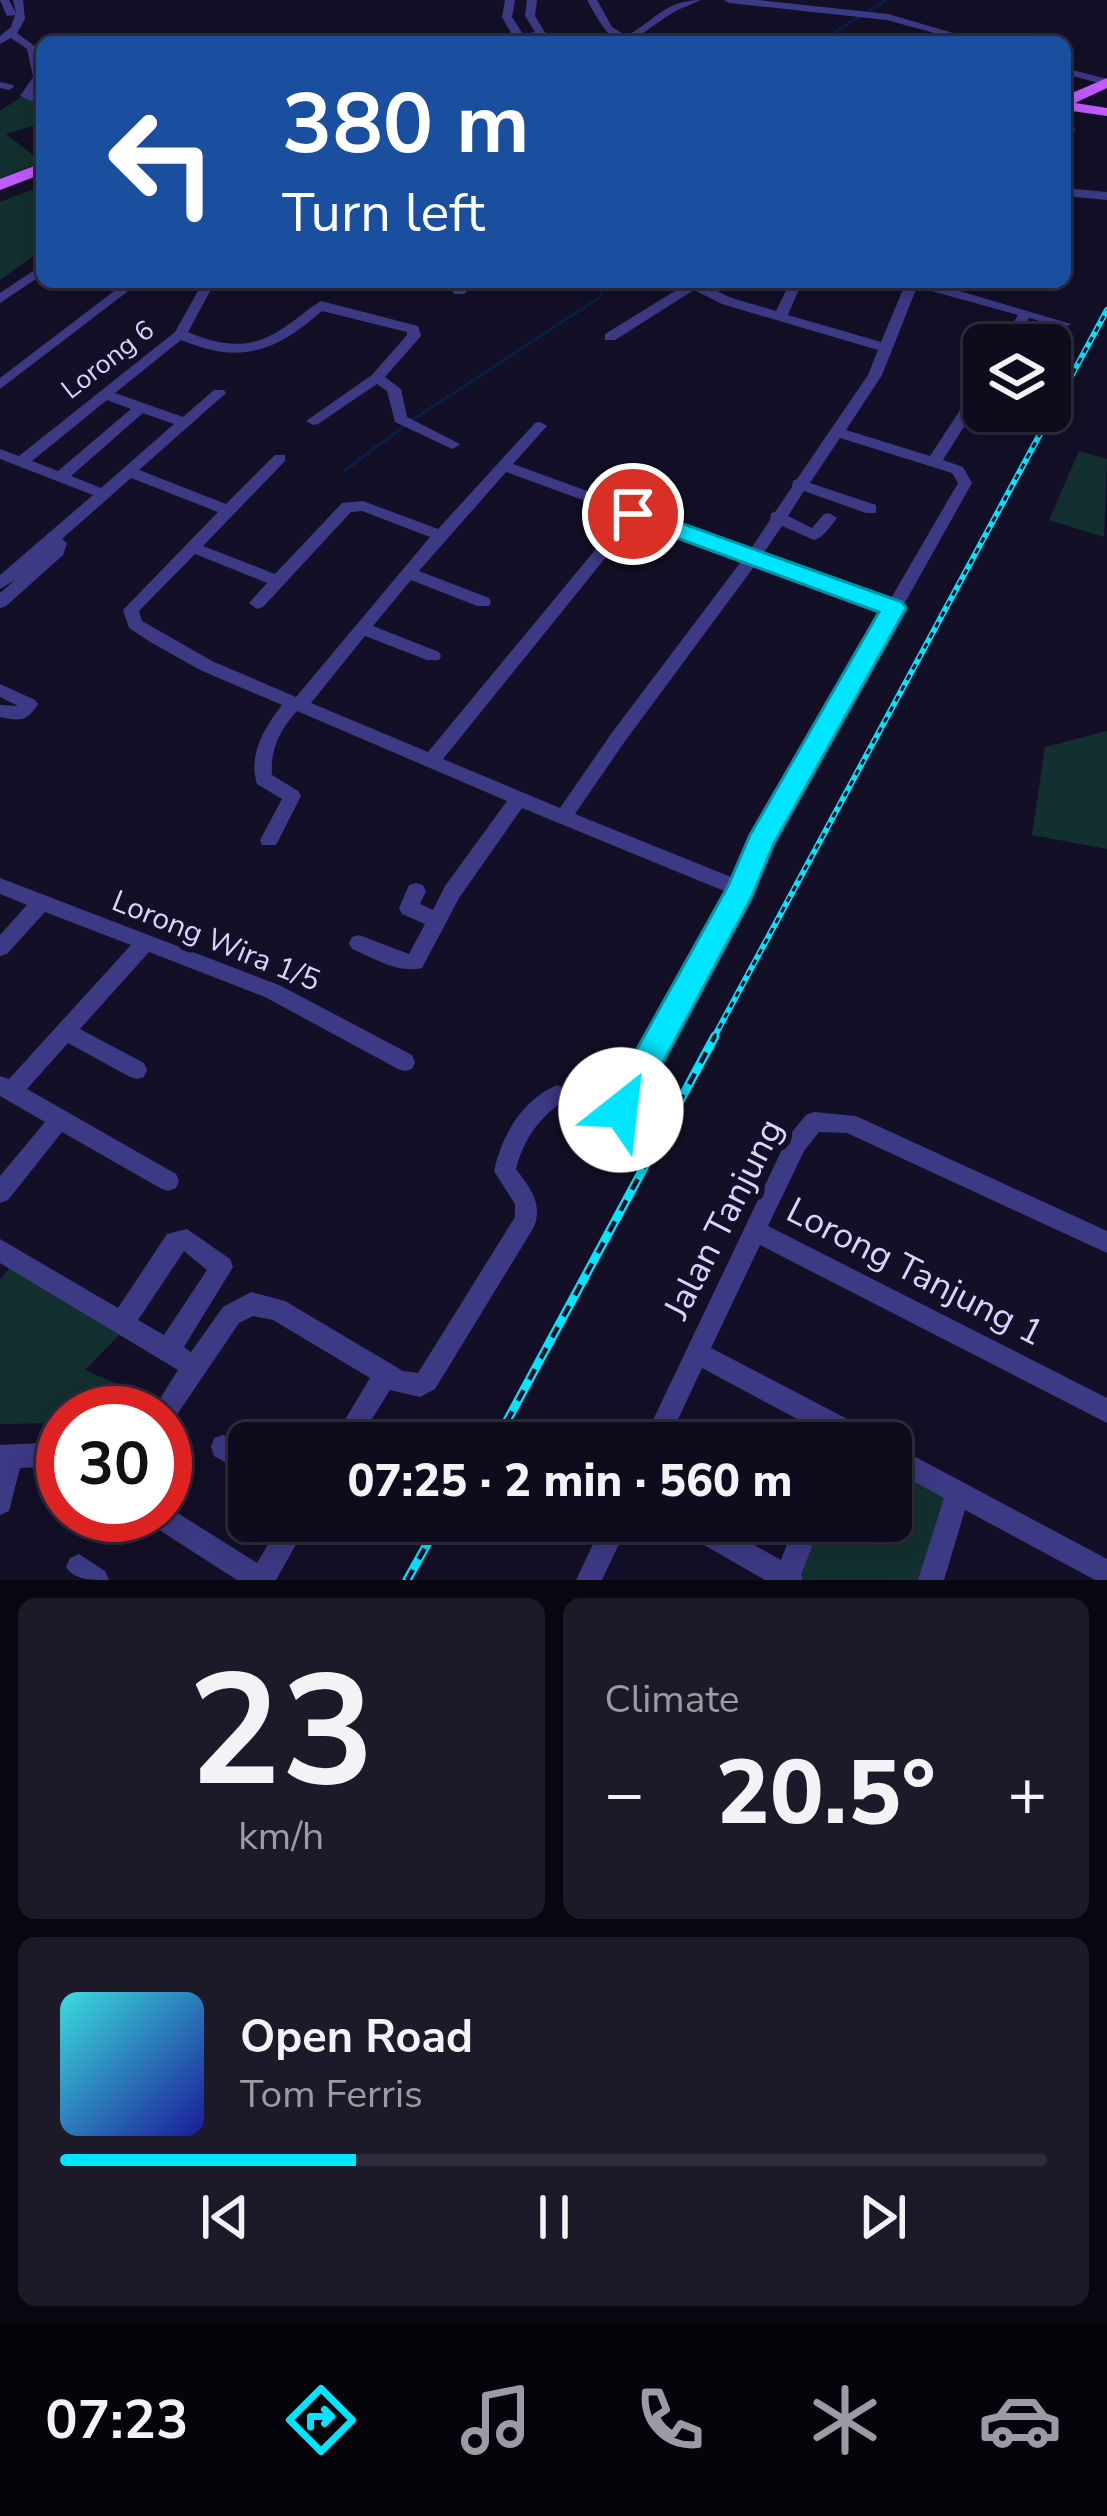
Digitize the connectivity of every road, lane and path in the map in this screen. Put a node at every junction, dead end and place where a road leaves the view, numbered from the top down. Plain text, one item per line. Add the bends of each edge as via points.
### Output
1 (4, 0) edge
2 (18, 0) edge
3 (510, 0) edge
4 (532, 0) edge
5 (592, 0) edge
6 (696, 0) edge
7 (729, 0) edge
8 (8, 25) edge
9 (519, 36) edge
10 (534, 36) edge
11 (617, 36) edge
12 (638, 36) edge
13 (956, 36) edge
14 (36, 66) edge
15 (36, 79) edge
16 (1083, 99) edge
17 (36, 100) edge
18 (1107, 114) edge
19 (36, 174) edge
20 (0, 189) edge
21 (1071, 193) edge
22 (1107, 196) edge
23 (36, 273) edge
24 (126, 288) edge
25 (206, 288) edge
26 (694, 288) edge
27 (702, 288) edge
28 (793, 288) edge
29 (912, 288) edge
30 (936, 288) edge
31 (0, 299) edge
32 (1026, 313) junction
33 (780, 317) junction
34 (1019, 324) edge
35 (1064, 324) dead end
36 (180, 334) junction
37 (610, 337) dead end
38 (887, 348) junction
39 (376, 378) junction
40 (0, 385) edge
41 (220, 393) dead end
42 (103, 394) junction
43 (141, 407) junction
44 (963, 417) edge
45 (314, 421) dead end
46 (185, 423) junction
47 (540, 426) dead end
48 (835, 431) junction
49 (454, 444) dead end
50 (0, 454) edge
51 (280, 458) dead end
52 (21, 462) junction
53 (934, 462) junction
54 (506, 467) junction
55 (130, 472) junction
56 (60, 477) junction
57 (798, 484) junction
58 (104, 494) junction
59 (871, 509) dead end
60 (227, 510) junction
61 (633, 514) junction
62 (776, 517) junction
63 (829, 518) dead end
64 (440, 535) junction
65 (50, 540) junction
66 (191, 547) junction
67 (753, 556) junction
68 (0, 560) edge
69 (19, 567) junction
70 (408, 573) junction
71 (278, 580) junction
72 (0, 584) edge
73 (0, 602) edge
74 (483, 602) dead end
75 (257, 603) dead end
76 (894, 608) junction
77 (364, 628) junction
78 (433, 656) dead end
79 (0, 689) edge
80 (297, 704) junction
81 (0, 711) edge
82 (430, 762) junction
83 (518, 800) junction
84 (563, 818) junction
85 (269, 841) dead end
86 (0, 886) edge
87 (741, 889) junction
88 (452, 892) junction
89 (41, 903) junction
90 (438, 921) junction
91 (359, 943) dead end
92 (144, 944) junction
93 (0, 948) edge
94 (67, 1032) junction
95 (405, 1062) dead end
96 (137, 1070) dead end
97 (6, 1089) edge
98 (58, 1120) junction
99 (168, 1181) dead end
100 (0, 1193) edge
101 (755, 1231) junction
102 (1107, 1242) edge
103 (0, 1250) edge
104 (122, 1324) junction
105 (168, 1351) junction
106 (697, 1353) junction
107 (195, 1367) junction
108 (386, 1374) junction
109 (182, 1386) edge
110 (1107, 1411) edge
111 (356, 1422) edge
112 (664, 1422) edge
113 (816, 1422) edge
114 (223, 1448) dead end
115 (228, 1451) edge
116 (36, 1455) edge
117 (5, 1456) edge
118 (912, 1467) edge
119 (958, 1492) junction
120 (0, 1502) edge
121 (192, 1536) edge
122 (284, 1542) edge
123 (607, 1542) edge
124 (724, 1542) edge
125 (801, 1542) edge
126 (1106, 1573) edge
127 (788, 1579) edge
128 (261, 1580) edge
129 (589, 1580) edge
130 (931, 1580) edge

1 - 8 street
2 - 8 street
3 - 9 street via 507,17
4 - 10 street via 530,16 541,34
5 - 11 street
6 - 12 street via 664,9
7 - 13 street via 874,15
8 - 14 street via 32,47
15 - 17 street via 26,96
16 - 18 main road
16 - 18 main road
19 - 20 main road
21 - 22 street
23 - 31 street
24 - 40 street
25 - 36 street, Lorong 6
26 - 37 street
27 - 33 street
28 - 33 street
29 - 38 street
30 - 32 street
32 - 34 street
32 - 35 street
33 - 38 street
36 - 39 street via 218,351 242,349 286,337 320,306 413,329 408,347
36 - 42 street, Lorong 6
38 - 48 street
39 - 45 street
39 - 49 street via 394,388 395,410 408,424
41 - 46 street
42 - 43 street
42 - 52 street, Lorong 6
43 - 46 street
43 - 56 street
44 - 53 street
46 - 55 street
47 - 54 street
48 - 53 street
48 - 57 street
50 - 52 street
51 - 60 street
52 - 56 street
53 - 76 street via 962,472 965,483
54 - 61 street
54 - 64 street
55 - 58 street
55 - 60 street
56 - 58 street
57 - 59 street
57 - 62 street
58 - 65 street
60 - 66 street
61 - 67 street
61 - 82 street
62 - 63 street via 814,535
62 - 67 street
64 - 70 street
64 - 71 street via 347,507
65 - 69 street
65 - 73 street via 57,550
66 - 71 street
66 - 80 street via 131,610 131,620
67 - 76 street
67 - 84 street
68 - 69 street
69 - 72 street
70 - 74 street
70 - 77 street
71 - 75 street
76 - 87 street
77 - 78 street
77 - 80 street
79 - 81 street via 28,704 21,715
80 - 82 street
80 - 85 street via 271,730 260,769 292,796
82 - 83 street
83 - 84 street
83 - 88 street
84 - 87 street
86 - 89 street, Lorong Wira 1/5
87 - 108 street via 618,1114 557,1096 530,1117 505,1171 526,1201 526,1219 434,1372 420,1385
88 - 90 street
88 - 90 street via 410,887 409,908
89 - 92 street, Lorong Wira 1/5
89 - 93 street
90 - 91 street via 411,963
92 - 94 street
92 - 95 street, Lorong Wira 1/5 via 272,991
94 - 96 street
94 - 97 street
97 - 98 street
98 - 99 street
98 - 100 street
101 - 102 street, Jalan Tanjung via 796,1144 823,1119 848,1123
101 - 106 street, Jalan Tanjung
101 - 110 street, Lorong Tanjung 1
103 - 104 street
104 - 105 street
104 - 105 street via 175,1243 187,1240 222,1267
105 - 107 street
106 - 112 street, Jalan Tanjung
106 - 113 street
107 - 108 street via 240,1308 264,1304
107 - 109 street
108 - 111 street
114 - 115 street
116 - 117 street
117 - 120 street
118 - 119 street
119 - 126 street
119 - 130 street
121 - 128 street
122 - 128 street
123 - 129 street
124 - 127 street
125 - 127 street

